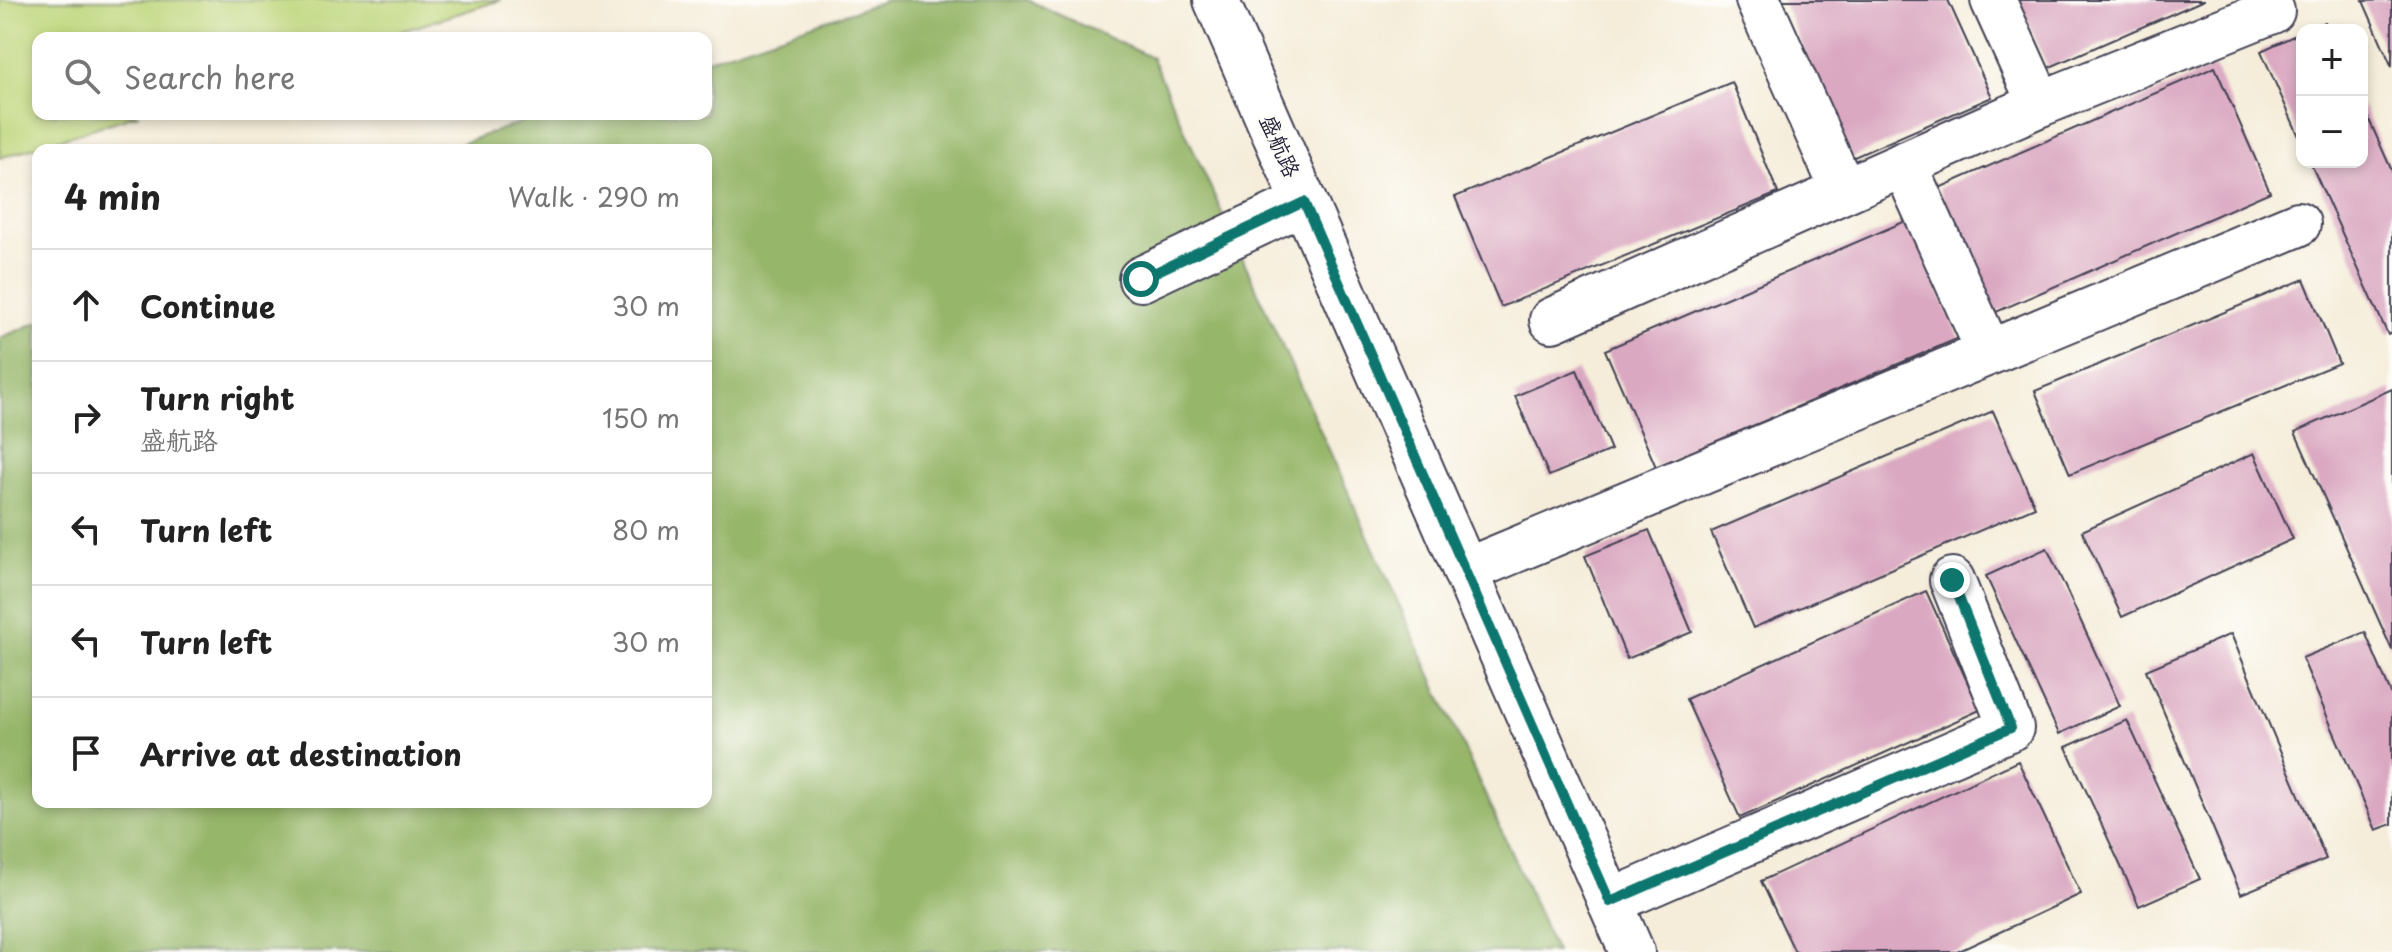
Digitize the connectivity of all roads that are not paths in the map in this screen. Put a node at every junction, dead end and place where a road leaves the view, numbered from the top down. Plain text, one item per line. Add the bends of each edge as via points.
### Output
1 (1216, 0) edge
2 (1758, 0) edge
3 (1993, 0) edge
4 (2272, 11) dead end
5 (2040, 104) junction
6 (1904, 164) junction
7 (1843, 190) junction
8 (1304, 202) junction
9 (2298, 224) dead end
10 (1141, 279) dead end
11 (1552, 320) dead end
12 (1989, 352) junction
13 (1465, 571) junction
14 (1952, 580) dead end
15 (1610, 902) junction
16 (1632, 952) edge

1 - 8 street, 盛航路
2 - 7 street
3 - 5 street
4 - 5 street
5 - 6 street
6 - 7 street
6 - 12 street
7 - 11 street
8 - 10 street
8 - 13 street, 盛航路
9 - 12 street
12 - 13 street
13 - 15 street, 盛航路
14 - 15 street via 2011,728
15 - 16 street, 盛航路

